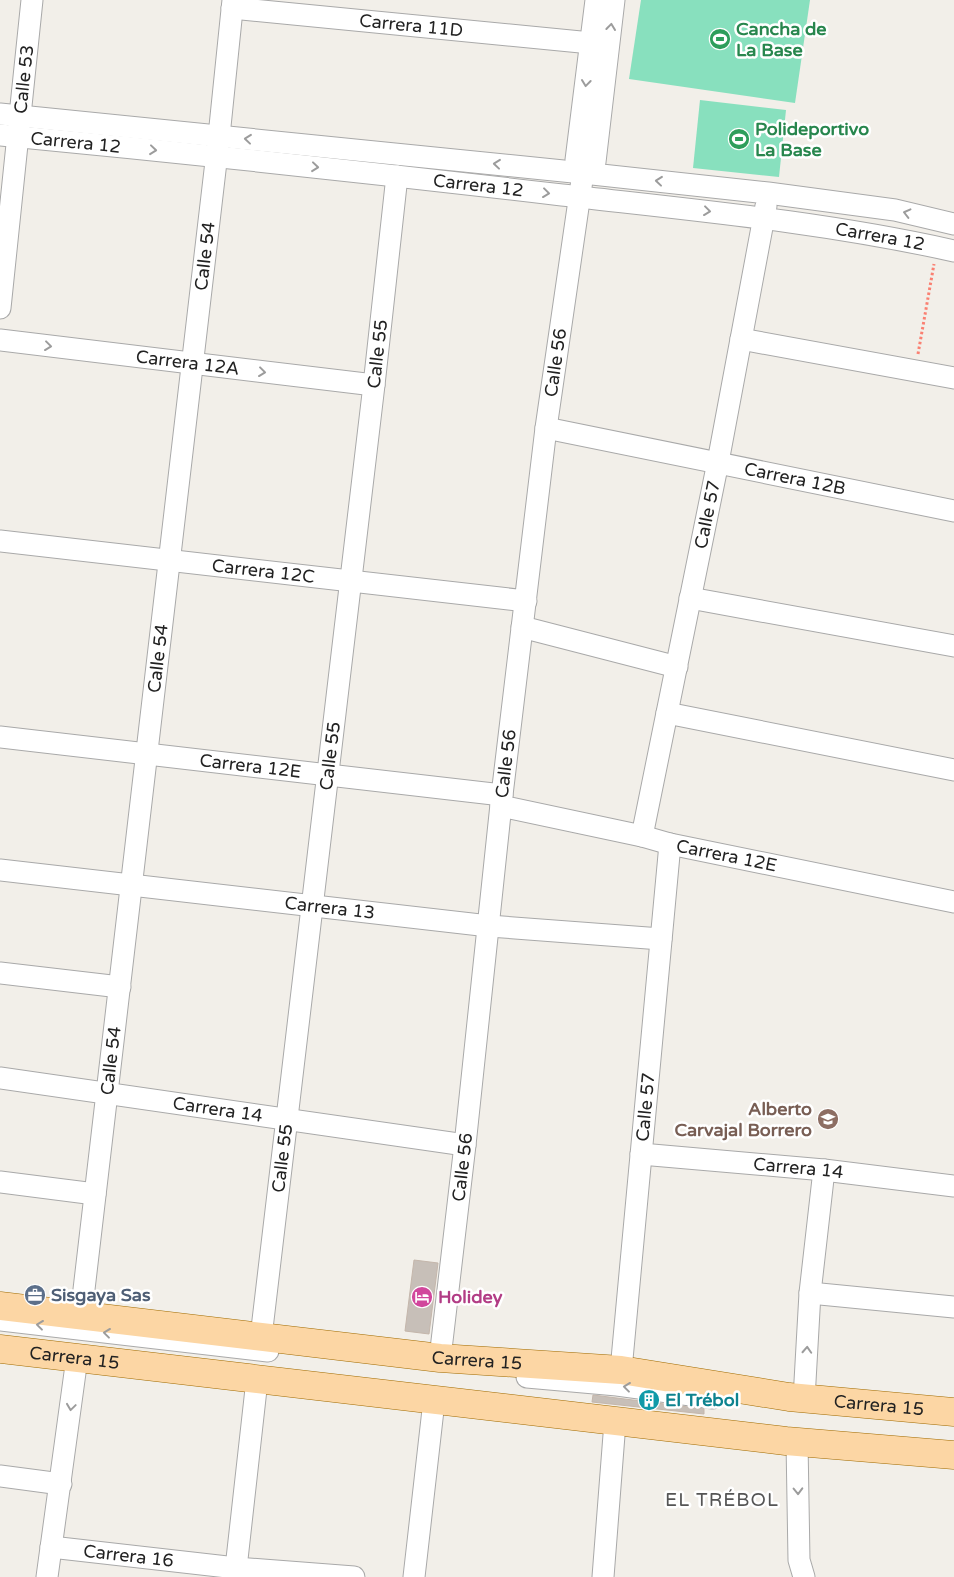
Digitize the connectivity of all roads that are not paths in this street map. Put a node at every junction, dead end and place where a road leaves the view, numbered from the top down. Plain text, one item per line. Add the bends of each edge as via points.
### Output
1 (32, 0) edge
2 (596, 0) edge
3 (614, 0) edge
4 (232, 4) edge
5 (591, 43) junction
6 (9, 125) edge
7 (218, 146) junction
8 (589, 167) junction
9 (397, 176) junction
10 (768, 193) junction
11 (580, 197) junction
12 (764, 218) junction
13 (954, 224) edge
14 (945, 255) edge
15 (0, 308) edge
16 (741, 339) junction
17 (0, 340) edge
18 (193, 363) junction
19 (954, 378) edge
20 (374, 385) junction
21 (546, 428) junction
22 (718, 462) junction
23 (954, 511) edge
24 (0, 540) edge
25 (170, 560) junction
26 (350, 580) junction
27 (690, 598) junction
28 (526, 601) junction
29 (522, 627) junction
30 (954, 646) edge
31 (677, 666) junction
32 (667, 713) junction
33 (0, 737) edge
34 (147, 754) junction
35 (954, 770) edge
36 (328, 774) junction
37 (502, 800) junction
38 (642, 836) junction
39 (670, 844) junction
40 (0, 870) edge
41 (132, 886) junction
42 (954, 902) edge
43 (312, 906) junction
44 (489, 926) junction
45 (661, 939) junction
46 (0, 973) edge
47 (120, 987) junction
48 (0, 1078) edge
49 (108, 1094) junction
50 (287, 1119) junction
51 (465, 1145) junction
52 (641, 1154) junction
53 (824, 1170) junction
54 (0, 1182) edge
55 (954, 1186) edge
56 (96, 1194) junction
57 (810, 1293) junction
58 (0, 1306) edge
59 (954, 1306) edge
60 (81, 1315) junction
61 (0, 1320) edge
62 (261, 1337) junction
63 (0, 1338) edge
64 (0, 1349) edge
65 (77, 1358) junction
66 (440, 1358) junction
67 (621, 1370) junction
68 (257, 1380) junction
69 (804, 1399) junction
70 (434, 1401) junction
71 (954, 1412) edge
72 (615, 1422) junction
73 (954, 1424) edge
74 (797, 1442) junction
75 (954, 1444) edge
76 (954, 1455) edge
77 (0, 1476) edge
78 (61, 1484) junction
79 (52, 1547) junction
80 (235, 1572) edge
81 (48, 1577) edge
82 (354, 1577) edge
83 (414, 1577) edge
84 (603, 1577) edge
85 (804, 1577) edge

1 - 6 street, Calle 53
2 - 5 street, Calle 56
8 -> 3 street, Calle 56
4 - 5 street, Carrera 11D
4 - 7 street, Calle 54
5 -> 8 street, Calle 56 via 576,160
6 - 7 street, Carrera 12
6 - 15 street, Calle 53
8 -> 7 street, Carrera 12
7 -> 9 street, Carrera 12
7 - 18 street, Calle 54
10 -> 8 street, Carrera 12
8 - 11 street, Calle 56
9 -> 11 street, Carrera 12
9 - 20 street, Calle 55
10 - 12 street, Calle 57
13 -> 10 street, Carrera 12 via 895,210
11 -> 12 street, Carrera 12
11 - 21 street, Calle 56
12 - 14 street, Carrera 12 via 893,237
12 - 16 street, Calle 57
16 - 19 street
16 - 22 street, Calle 57
17 -> 18 street, Carrera 12A
18 -> 20 street, Carrera 12A
18 - 25 street, Calle 54
20 - 26 street, Calle 55
21 - 22 street, Carrera 12B
21 - 28 street, Calle 56
22 - 23 street, Carrera 12B
22 - 27 street, Calle 57
24 - 25 street, Carrera 12C
25 - 26 street, Carrera 12C
25 - 34 street, Calle 54
26 - 28 street, Carrera 12C
26 - 36 street, Calle 55
27 - 30 street
27 - 31 street, Calle 57
28 - 29 street, Calle 56
29 - 31 street
29 - 37 street, Calle 56
31 - 32 street, Calle 57
32 - 35 street
32 - 38 street, Calle 57
33 - 34 street, Carrera 12E
34 - 36 street, Carrera 12E
34 - 41 street, Calle 54
36 - 37 street, Carrera 12E
36 - 43 street, Calle 55
37 - 38 street, Carrera 12E
37 - 44 street, Calle 56
38 - 39 street, Carrera 12E
39 - 42 street, Carrera 12E
39 - 45 street, Calle 57
40 - 41 street, Carrera 13
41 - 43 street, Carrera 13
41 - 47 street, Calle 54
43 - 44 street, Carrera 13
43 - 50 street, Calle 55
44 - 45 street, Carrera 13
44 - 51 street, Calle 56
45 - 52 street, Calle 57
46 - 47 street
47 - 49 street, Calle 54
48 - 49 street, Carrera 14
49 - 50 street, Carrera 14
49 - 56 street, Calle 54
50 - 51 street, Carrera 14
50 - 62 street, Calle 55
51 - 66 street, Calle 56
52 - 53 street, Carrera 14
52 - 67 street, Calle 57
53 - 55 street, Carrera 14
53 - 57 street
54 - 56 street
56 - 60 street, Calle 54
57 - 59 street
69 -> 57 street
58 - 60 main road, Carrera 15
60 - 62 main road, Carrera 15
73 -> 61 street
62 - 66 main road, Carrera 15
63 - 75 street via 787,1429
64 - 65 main road, Carrera 15
65 - 68 main road, Carrera 15
65 -> 78 street
66 - 67 main road, Carrera 15
67 - 69 main road, Carrera 15
68 - 70 main road, Carrera 15
68 - 80 street
69 - 71 main road, Carrera 15
70 - 72 main road, Carrera 15
70 - 83 street
72 - 74 main road, Carrera 15
72 - 84 street
74 - 76 main road, Carrera 15
74 -> 85 street via 799,1560
77 - 78 street
78 - 79 street
79 - 80 street, Carrera 16
79 - 81 street
80 - 82 street, Carrera 16

